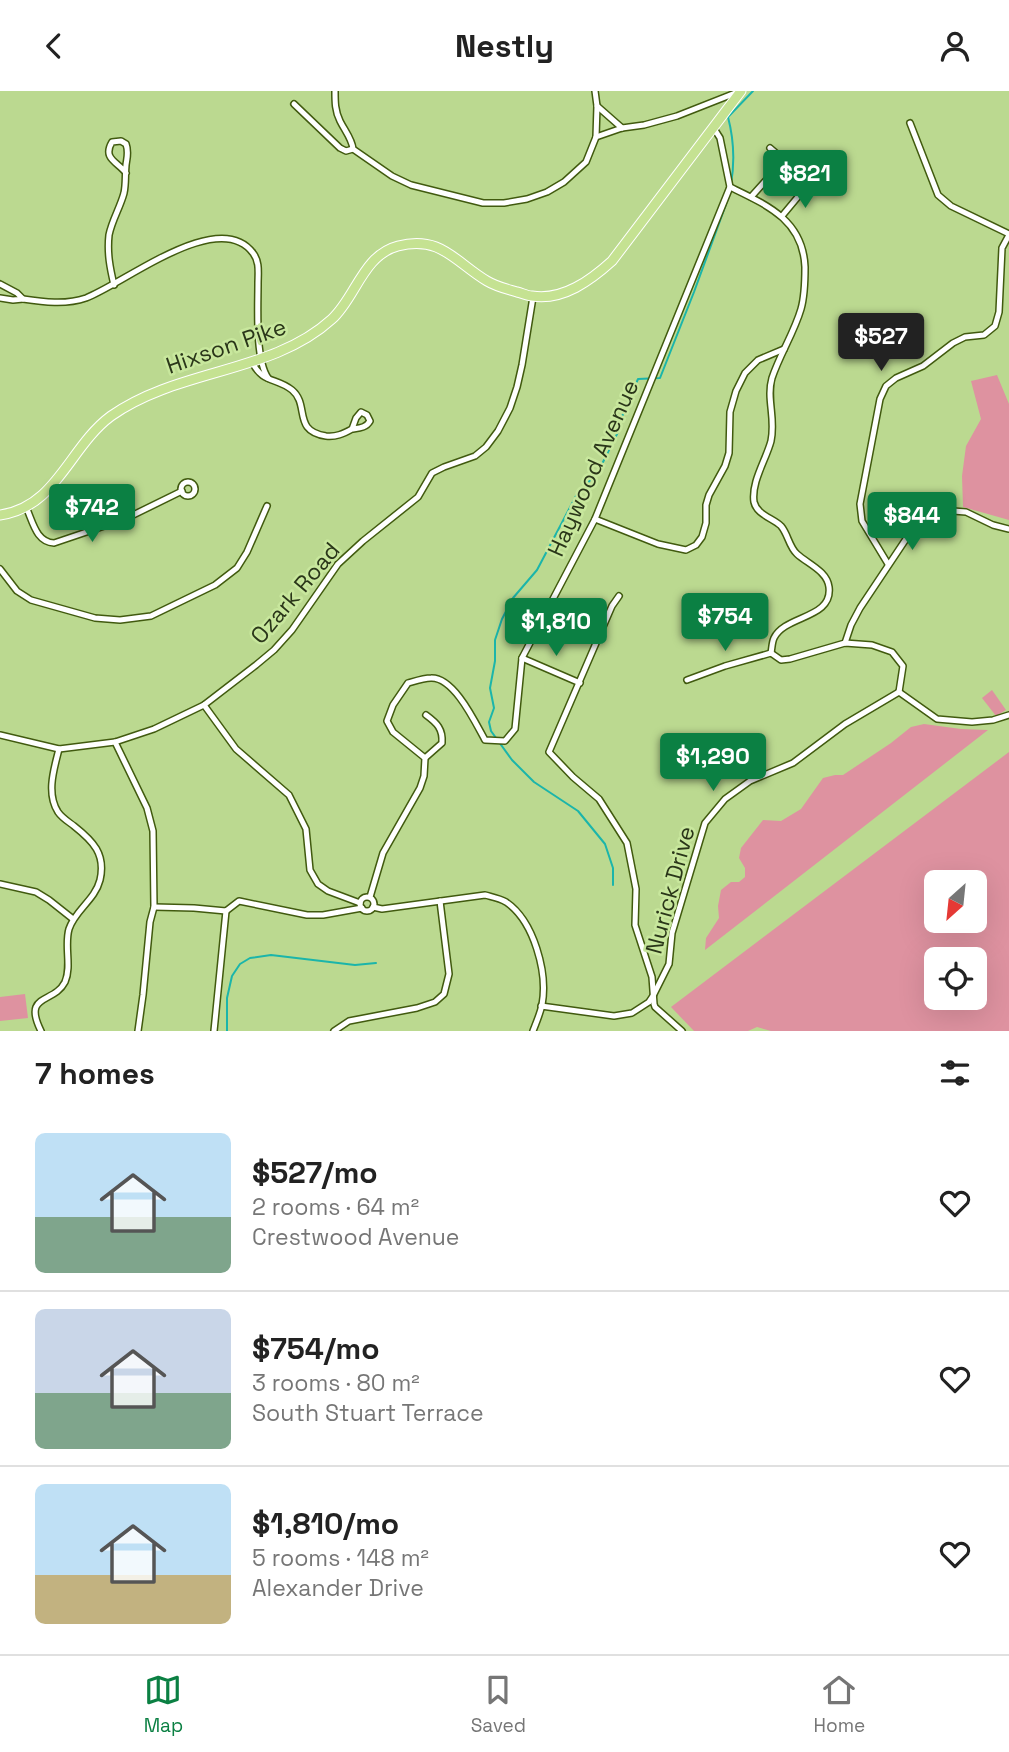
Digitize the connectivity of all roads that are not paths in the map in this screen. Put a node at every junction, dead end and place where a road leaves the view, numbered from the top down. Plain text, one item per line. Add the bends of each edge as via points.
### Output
1 (335, 91) edge
2 (596, 91) edge
3 (741, 91) edge
4 (294, 104) dead end
5 (597, 106) junction
6 (910, 123) dead end
7 (713, 127) junction
8 (622, 128) junction
9 (596, 137) junction
10 (770, 148) dead end
11 (353, 149) junction
12 (126, 173) junction
13 (807, 186) dead end
14 (730, 187) junction
15 (751, 197) junction
16 (782, 216) junction
17 (1009, 234) edge
18 (0, 284) edge
19 (114, 285) junction
20 (533, 297) junction
21 (0, 298) edge
22 (23, 299) junction
23 (784, 349) junction
24 (257, 360) junction
25 (352, 429) dead end
26 (182, 491) dead end
27 (267, 506) dead end
28 (26, 507) junction
29 (0, 515) edge
30 (595, 519) junction
31 (1009, 529) edge
32 (888, 564) junction
33 (0, 569) edge
34 (620, 596) dead end
35 (845, 643) junction
36 (771, 653) junction
37 (522, 658) junction
38 (687, 680) dead end
39 (580, 683) junction
40 (899, 692) junction
41 (204, 705) junction
42 (426, 715) dead end
43 (1009, 715) edge
44 (0, 735) edge
45 (115, 741) junction
46 (60, 750) junction
47 (425, 758) junction
48 (0, 884) edge
49 (370, 897) junction
50 (440, 901) junction
51 (361, 905) junction
52 (154, 907) junction
53 (373, 907) junction
54 (226, 911) junction
55 (73, 919) junction
56 (653, 996) junction
57 (541, 1006) junction
58 (41, 1031) edge
59 (138, 1031) edge
60 (214, 1031) edge
61 (334, 1031) edge
62 (533, 1031) edge
63 (681, 1031) edge

1 - 11 street via 335,109
2 - 5 street
3 - 7 main road, Hixson Pike
3 - 8 street via 677,116
4 - 11 street via 340,148
5 - 8 street
5 - 9 street
6 - 17 street via 938,195
7 - 14 street via 720,138
7 - 20 main road, Hixson Pike via 612,261 577,287
8 - 9 street
9 - 11 street via 586,162 564,182 547,192 504,203 483,203 411,185
10 - 15 street via 784,160
12 - 12 street via 126,144 112,142 108,153
12 - 19 street via 108,244
13 - 16 street
14 - 15 street
14 - 30 street, Haywood Avenue
15 - 16 street
16 - 23 street via 799,238 805,277 801,308
17 - 32 street via 1002,248 995,326 984,335 953,343 923,366 896,378 880,399 860,504 863,521
18 - 22 street
19 - 22 street via 84,299 55,303
19 - 24 street via 163,256 197,243 224,237 245,243 257,259
20 - 24 main road, Hixson Pike via 487,281 435,246 399,246 378,257 323,327 299,343
20 - 41 street, Ozark Road via 517,387 486,447 432,473 418,496 338,564 274,650
21 - 22 street
23 - 30 street via 758,360 736,391 730,412 730,453 709,495 706,523 696,545 686,550 658,544
23 - 36 street via 769,391 774,427 754,504 783,528 794,551 824,574 829,588 819,610 778,631
24 - 25 street via 268,378 294,392 307,429 335,437
24 - 28 main road, Hixson Pike via 163,388 119,411 86,440 53,486
26 - 28 street via 125,519 54,543 41,539
27 - 33 street via 237,568 215,585 150,616 95,618 31,600
28 - 29 main road, Hixson Pike
30 - 37 street, Haywood Avenue
31 - 32 street via 966,512 940,510 918,521
32 - 35 street via 860,608
34 - 39 street
35 - 36 street via 790,659 781,660
35 - 40 street via 892,652 903,666
36 - 38 street
37 - 39 street
37 - 47 street, Haywood Avenue via 515,729 505,741 485,740 450,686 433,677 408,683 387,721 393,732
39 - 56 street via 549,752 599,799 627,843 636,889 635,925 652,977
40 - 43 street via 937,719 972,722
40 - 56 street, Nurick Drive via 793,763 750,781 725,799 705,823 672,933 669,964
41 - 45 street, Ozark Road
41 - 51 street via 236,749 289,795 306,829 310,870 318,884
42 - 47 street via 443,734 442,743
44 - 46 street, Ozark Road
45 - 46 street, Ozark Road
45 - 52 street via 153,831
46 - 55 street via 52,776 55,804 87,837 103,862 99,884
47 - 49 street via 425,776 383,853
48 - 55 street via 36,892
49 - 51 street via 363,898
49 - 53 street
50 - 53 street
50 - 57 street via 485,895 506,902 524,921 533,941 543,975
50 - 61 street via 449,974 444,993 435,1002 349,1021
51 - 53 street via 368,910
51 - 54 street via 307,915 239,901
52 - 54 street
52 - 59 street
54 - 60 street
55 - 58 street via 68,930 65,980 37,1005
56 - 57 street via 632,1013 614,1016
56 - 63 street via 655,1007
57 - 62 street

